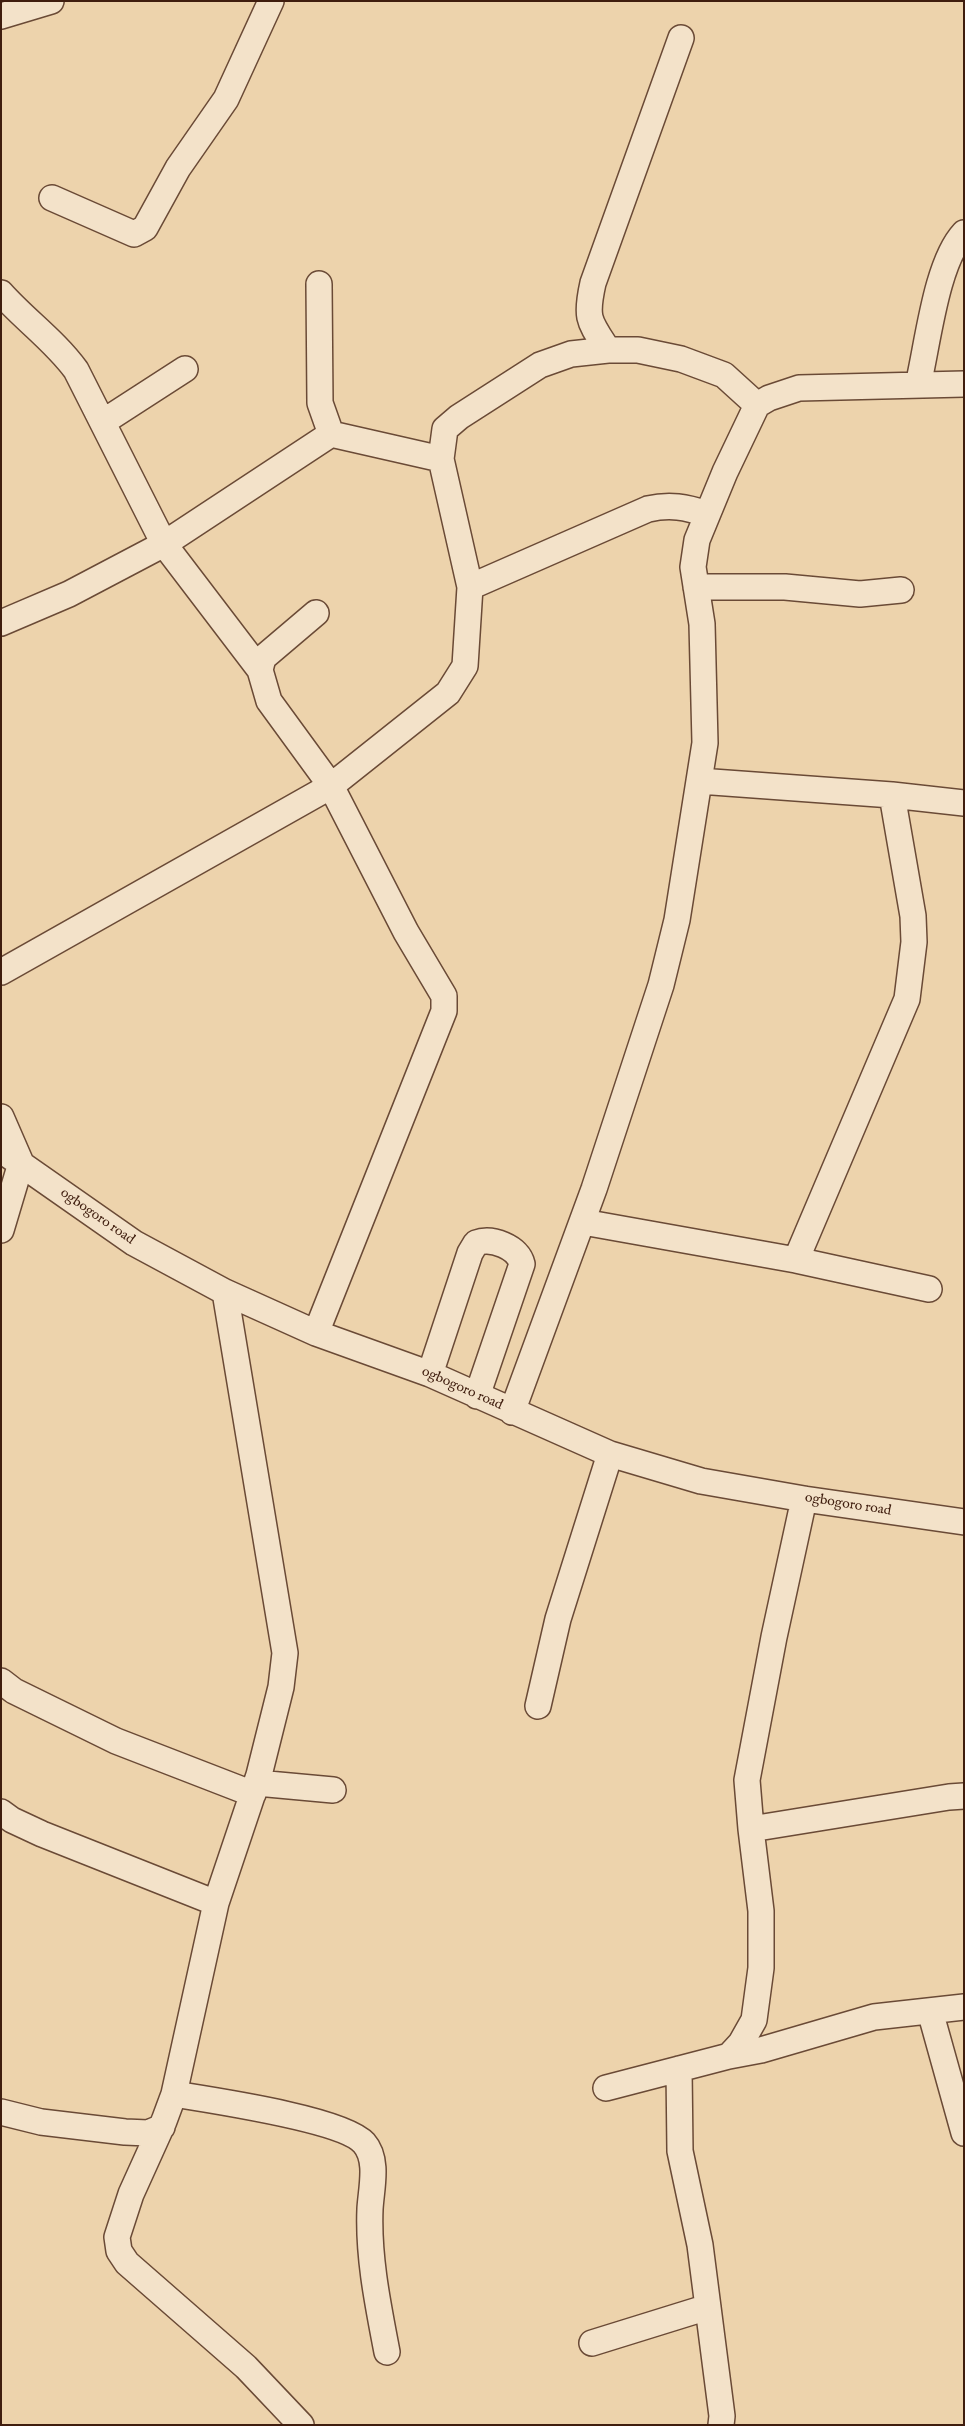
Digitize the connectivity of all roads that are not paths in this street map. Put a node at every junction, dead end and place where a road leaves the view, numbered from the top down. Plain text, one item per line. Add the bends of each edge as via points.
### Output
1 (51, 1) edge
2 (271, 1) edge
3 (1, 16) edge
4 (681, 38) dead end
5 (52, 198) dead end
6 (964, 233) edge
7 (319, 284) dead end
8 (1, 292) edge
9 (608, 350) junction
10 (185, 369) dead end
11 (964, 384) edge
12 (918, 385) junction
13 (758, 405) junction
14 (102, 422) junction
15 (331, 434) junction
16 (441, 459) junction
17 (708, 514) junction
18 (164, 544) junction
19 (470, 587) junction
20 (696, 587) junction
21 (901, 590) dead end
22 (316, 613) dead end
23 (1, 623) edge
24 (260, 670) junction
25 (699, 781) junction
26 (331, 786) junction
27 (892, 795) junction
28 (964, 803) edge
29 (1, 972) edge
30 (1, 1117) edge
31 (11, 1156) edge
32 (7, 1186) edge
33 (583, 1222) junction
34 (1, 1230) edge
35 (796, 1260) junction
36 (928, 1289) dead end
37 (225, 1292) junction
38 (316, 1333) junction
39 (430, 1374) junction
40 (477, 1396) junction
41 (512, 1412) junction
42 (610, 1454) junction
43 (804, 1499) junction
44 (964, 1522) edge
45 (1, 1680) edge
46 (538, 1706) dead end
47 (255, 1789) junction
48 (333, 1790) dead end
49 (964, 1796) edge
50 (2, 1814) edge
51 (750, 1829) junction
52 (216, 1903) junction
53 (964, 2007) edge
54 (930, 2010) junction
55 (729, 2056) junction
56 (679, 2069) junction
57 (606, 2088) dead end
58 (174, 2094) junction
59 (1, 2112) edge
60 (162, 2127) junction
61 (964, 2133) edge
62 (708, 2307) junction
63 (592, 2344) dead end
64 (386, 2352) dead end
65 (301, 2425) edge
66 (721, 2425) edge

1 - 3 street
2 - 5 street via 226,99 178,168 145,228 134,234
4 - 9 street via 593,283 587,308 592,326
6 - 12 street via 950,251 938,290
7 - 15 street via 320,403
8 - 14 street via 19,314 65,355
9 - 13 street via 638,350 681,359 724,375
9 - 16 street via 571,354 540,365 459,417 444,429
10 - 14 street
11 - 12 street
12 - 13 street via 799,388
13 - 17 street via 724,472
14 - 18 street
15 - 16 street
15 - 18 street
16 - 19 street
17 - 19 street via 681,506 648,509
17 - 20 street via 697,540 693,567
18 - 23 street via 69,594
18 - 24 street
19 - 26 street via 465,666 448,693
20 - 21 street via 785,588 860,594
20 - 25 street via 702,624 705,743
22 - 24 street via 263,658
24 - 26 street via 270,701
25 - 27 street
25 - 33 street via 678,920
26 - 29 street
26 - 38 street via 406,932 444,996 444,1010
27 - 28 street
27 - 35 street via 913,916 914,942 907,999
30 - 31 street
31 - 32 street
31 - 37 street, ogbogoro road via 134,1243
32 - 34 street
33 - 35 street
33 - 41 street
35 - 36 street
37 - 38 street, ogbogoro road
37 - 47 street via 285,1653 282,1687
38 - 39 street, ogbogoro road
39 - 40 street, ogbogoro road
39 - 40 street via 470,1253 476,1243 493,1241 516,1252 522,1264
40 - 41 street, ogbogoro road
41 - 42 street, ogbogoro road
42 - 43 street, ogbogoro road via 701,1481
42 - 46 street via 558,1618
43 - 44 street, ogbogoro road
43 - 51 street via 747,1780
45 - 47 street via 14,1691 116,1741
47 - 48 street
47 - 52 street
49 - 51 street
50 - 52 street via 42,1834
51 - 55 street via 761,1911 761,1968 754,2020 742,2043
52 - 58 street
53 - 54 street
54 - 55 street via 874,2017 761,2050
54 - 61 street
55 - 56 street
56 - 57 street
56 - 62 street via 680,2151 700,2245
58 - 60 street
58 - 64 street via 306,2119 364,2142 373,2170 371,2233 375,2285
59 - 60 street via 41,2122 125,2132 148,2133
60 - 65 street via 131,2194 117,2237 119,2251 127,2263 246,2368
62 - 63 street
62 - 66 street

